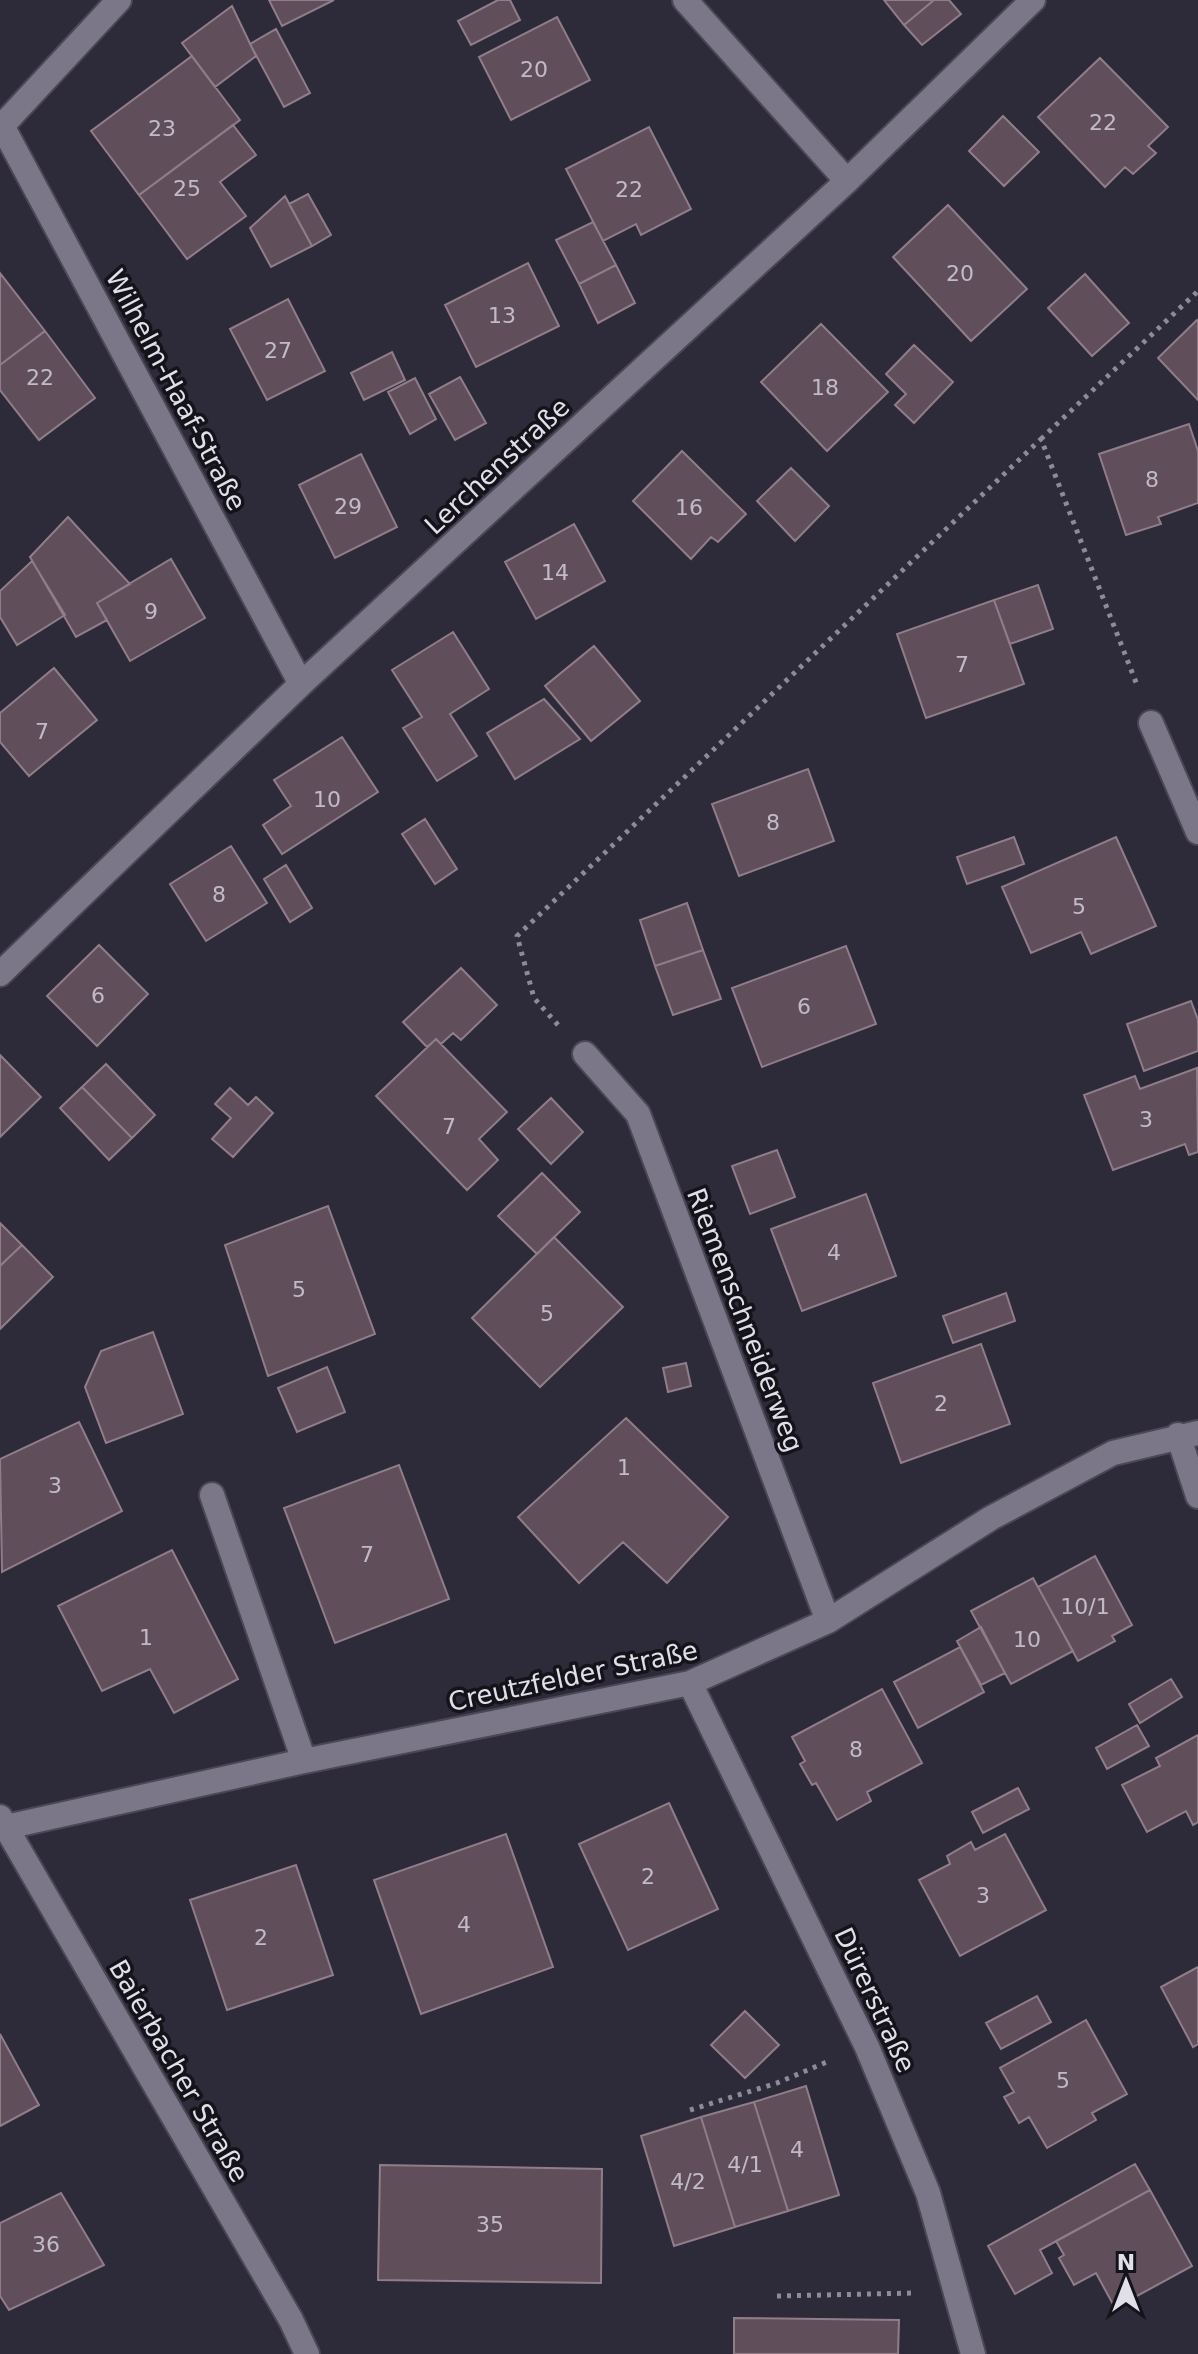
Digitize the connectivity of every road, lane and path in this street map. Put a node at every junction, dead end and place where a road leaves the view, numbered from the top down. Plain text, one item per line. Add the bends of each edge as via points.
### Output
1 (119, 0) edge
2 (685, 0) edge
3 (1033, 0) edge
4 (1, 125) edge
5 (847, 181) junction
6 (1198, 291) edge
7 (1041, 439) junction
8 (301, 684) junction
9 (1151, 723) joint
10 (1198, 832) edge
11 (0, 974) edge
12 (585, 1054) joint
13 (1188, 1434) edge
14 (212, 1495) dead end
15 (1198, 1496) edge
16 (828, 1621) junction
17 (690, 1683) junction
18 (304, 1761) junction
19 (3, 1822) edge
20 (822, 2064) dead end
21 (690, 2110) dead end
22 (894, 2293) dead end
23 (777, 2296) dead end
24 (307, 2354) edge
25 (973, 2354) edge

1 - 4 street
2 - 5 street
3 - 5 street, Lerchenstraße
4 - 8 street, Wilhelm-Haaf-Straße
5 - 8 street, Lerchenstraße
6 - 7 path
7 - 9 path
7 - 12 path via 517,936 534,998
8 - 11 street, Lerchenstraße
9 - 10 street
12 - 16 street, Riemenschneiderweg via 638,1114
13 - 15 street
13 - 16 street, Creutzfelder Straße via 1113,1453 991,1518
14 - 18 street
16 - 17 street, Creutzfelder Straße
17 - 18 street, Creutzfelder Straße
17 - 25 street, Dürerstraße via 867,2047 928,2193
18 - 19 street, Creutzfelder Straße
19 - 24 street, Baierbacher Straße
20 - 21 path
22 - 23 path

